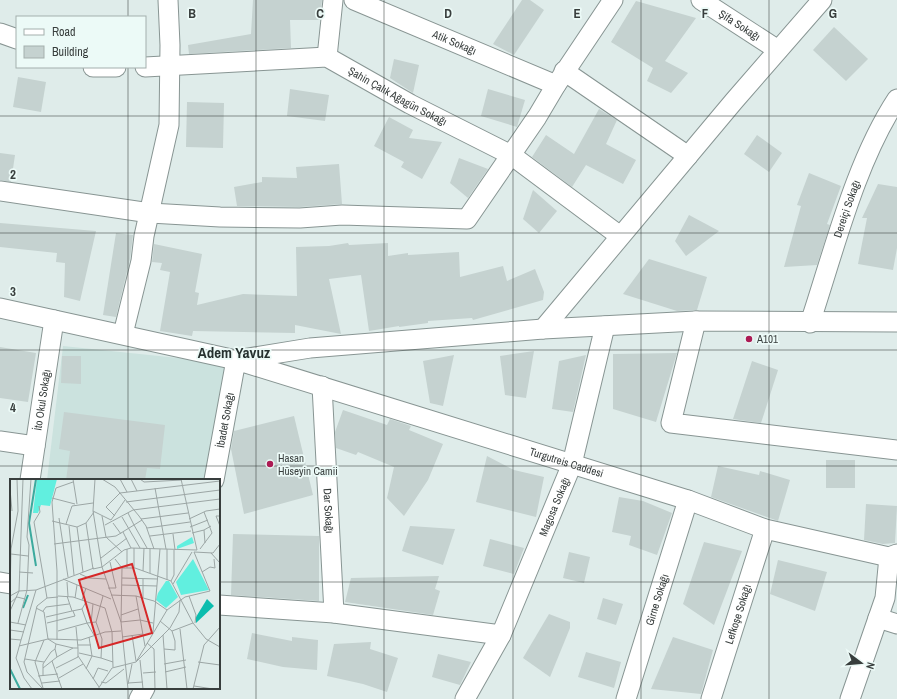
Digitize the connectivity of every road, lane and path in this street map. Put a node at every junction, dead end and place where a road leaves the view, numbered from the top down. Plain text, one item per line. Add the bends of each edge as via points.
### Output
1 (168, 0) edge
2 (333, 0) edge
3 (354, 0) edge
4 (701, 0) edge
5 (822, 0) edge
6 (606, 3) edge
7 (0, 33) edge
8 (16, 39) edge
9 (778, 50) junction
10 (327, 57) junction
11 (146, 67) edge
12 (170, 67) junction
13 (560, 78) junction
14 (897, 99) edge
15 (511, 155) junction
16 (688, 156) junction
17 (0, 191) edge
18 (150, 213) junction
19 (620, 236) junction
20 (0, 308) edge
21 (54, 320) junction
22 (696, 321) junction
23 (897, 322) edge
24 (810, 323) junction
25 (605, 326) junction
26 (543, 329) junction
27 (123, 334) junction
28 (236, 360) junction
29 (322, 386) junction
30 (0, 441) edge
31 (35, 446) junction
32 (897, 450) edge
33 (572, 464) junction
34 (30, 479) edge
35 (214, 479) edge
36 (688, 500) junction
37 (765, 529) junction
38 (893, 556) edge
39 (0, 582) edge
40 (10, 584) edge
41 (220, 605) edge
42 (334, 613) junction
43 (878, 618) junction
44 (897, 624) edge
45 (501, 635) junction
46 (144, 689) edge
47 (139, 699) edge
48 (465, 699) edge
49 (626, 699) edge
50 (711, 699) edge
51 (850, 699) edge

1 - 12 street
2 - 10 street
3 - 13 street, Atik Sokağı
4 - 9 street, Şifa Sokağı
5 - 9 street
6 - 13 street
7 - 8 street
9 - 16 street
10 - 12 street via 246,60
10 - 15 street, Şahin Çalık Ağagün Sokağı via 410,104
11 - 12 street
12 - 18 street via 169,125
13 - 15 street
13 - 16 street, Atik Sokağı
14 - 24 street, Dereiçi Sokağı via 885,118 855,184
15 - 18 street via 467,219 342,215 300,218 220,217
15 - 19 street, Şahin Çalık Ağagün Sokağı
16 - 19 street
17 - 18 street
18 - 27 street
19 - 26 street
20 - 21 street, Turgutreis Caddesi
21 - 27 street, Turgutreis Caddesi
21 - 31 street, İto Okul Sokağı
22 - 24 street
22 - 25 street
22 - 32 street via 670,423
23 - 24 street
25 - 26 street
25 - 33 street, Magosa Sokağı
26 - 28 street via 310,348
27 - 28 street, Turgutreis Caddesi
28 - 29 street, Turgutreis Caddesi
28 - 35 street, İbadet Sokağı
29 - 33 street, Turgutreis Caddesi
29 - 42 street, Dar Sokağı
30 - 31 street
31 - 34 street, İto Okul Sokağı
33 - 36 street, Turgutreis Caddesi
33 - 45 street, Magosa Sokağı
36 - 37 street, Turgutreis Caddesi
36 - 49 street, Girne Sokağı
37 - 38 street, Turgutreis Caddesi
37 - 50 street, Lefkoşe Sokağı
38 - 43 street via 885,598
39 - 40 street
41 - 42 street
42 - 45 street
43 - 44 street
43 - 51 street
45 - 48 street, Magosa Sokağı
46 - 47 street

